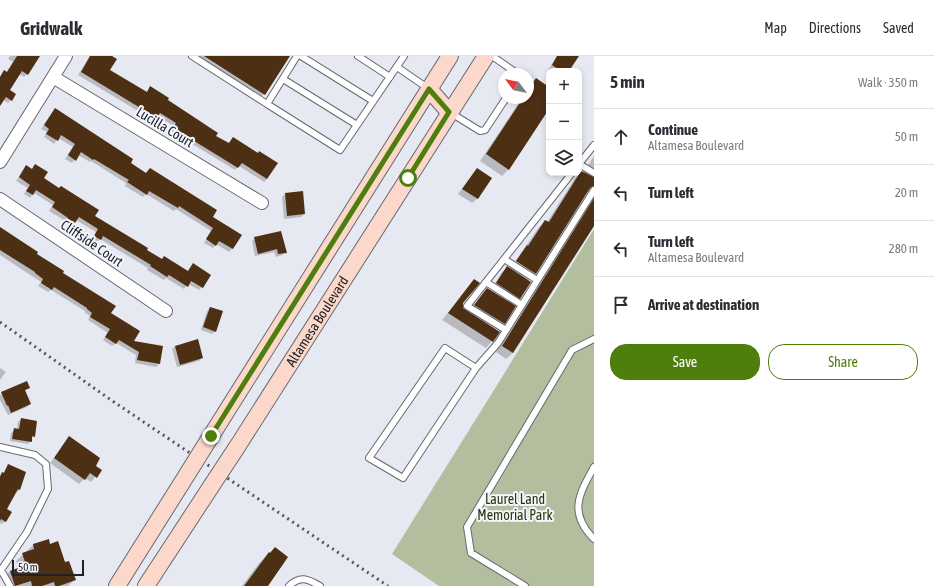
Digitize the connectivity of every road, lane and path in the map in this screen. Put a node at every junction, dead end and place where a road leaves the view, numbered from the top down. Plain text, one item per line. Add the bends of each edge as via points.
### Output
1 (66, 56) edge
2 (192, 56) edge
3 (297, 56) edge
4 (301, 56) edge
5 (358, 56) edge
6 (404, 56) edge
7 (450, 56) edge
8 (486, 56) edge
9 (492, 56) edge
10 (397, 67) junction
11 (509, 68) edge
12 (53, 77) junction
13 (390, 77) junction
14 (283, 79) junction
15 (429, 89) junction
16 (373, 102) junction
17 (267, 104) junction
18 (502, 104) edge
19 (449, 112) junction
20 (357, 125) junction
21 (594, 145) edge
22 (582, 160) edge
23 (0, 162) edge
24 (582, 166) edge
25 (594, 173) edge
26 (570, 176) edge
27 (594, 190) edge
28 (0, 199) edge
29 (262, 204) dead end
30 (504, 259) junction
31 (537, 280) junction
32 (486, 282) junction
33 (522, 305) junction
34 (166, 311) dead end
35 (506, 330) junction
36 (594, 339) edge
37 (476, 368) junction
38 (0, 447) edge
39 (594, 467) edge
40 (594, 539) edge
41 (10, 586) edge
42 (117, 586) edge
43 (146, 586) edge
44 (289, 586) edge
45 (320, 586) edge
46 (525, 586) edge

1 - 12 street
2 - 17 lane
3 - 14 lane
4 - 16 lane
5 - 13 lane
6 - 10 lane
7 - 15 main road, Altamesa Boulevard
8 - 19 main road, Altamesa Boulevard
9 - 11 lane
10 - 13 lane
10 - 15 lane
12 - 23 street
12 - 29 street, Lucilla Court
13 - 16 lane
14 - 17 lane
14 - 20 lane
15 - 19 main road
15 - 42 main road, Altamesa Boulevard, bridge
16 - 20 lane
17 - 20 lane via 340,150
18 - 19 lane via 485,130 480,131
19 - 43 main road, Altamesa Boulevard, bridge
21 - 22 lane
24 - 25 lane
26 - 30 lane
27 - 31 lane
28 - 34 street, Cliffside Court
30 - 31 lane
30 - 32 lane
31 - 33 lane
32 - 33 lane
32 - 35 lane via 467,306
33 - 35 lane
35 - 37 lane
36 - 46 lane via 572,350 467,527 470,553
37 - 37 lane via 403,478 369,458 445,348
38 - 41 lane via 35,455 46,464 48,488 27,532 1,570
39 - 40 lane via 580,492 578,504 584,527
44 - 45 lane via 295,580 304,579 309,579

